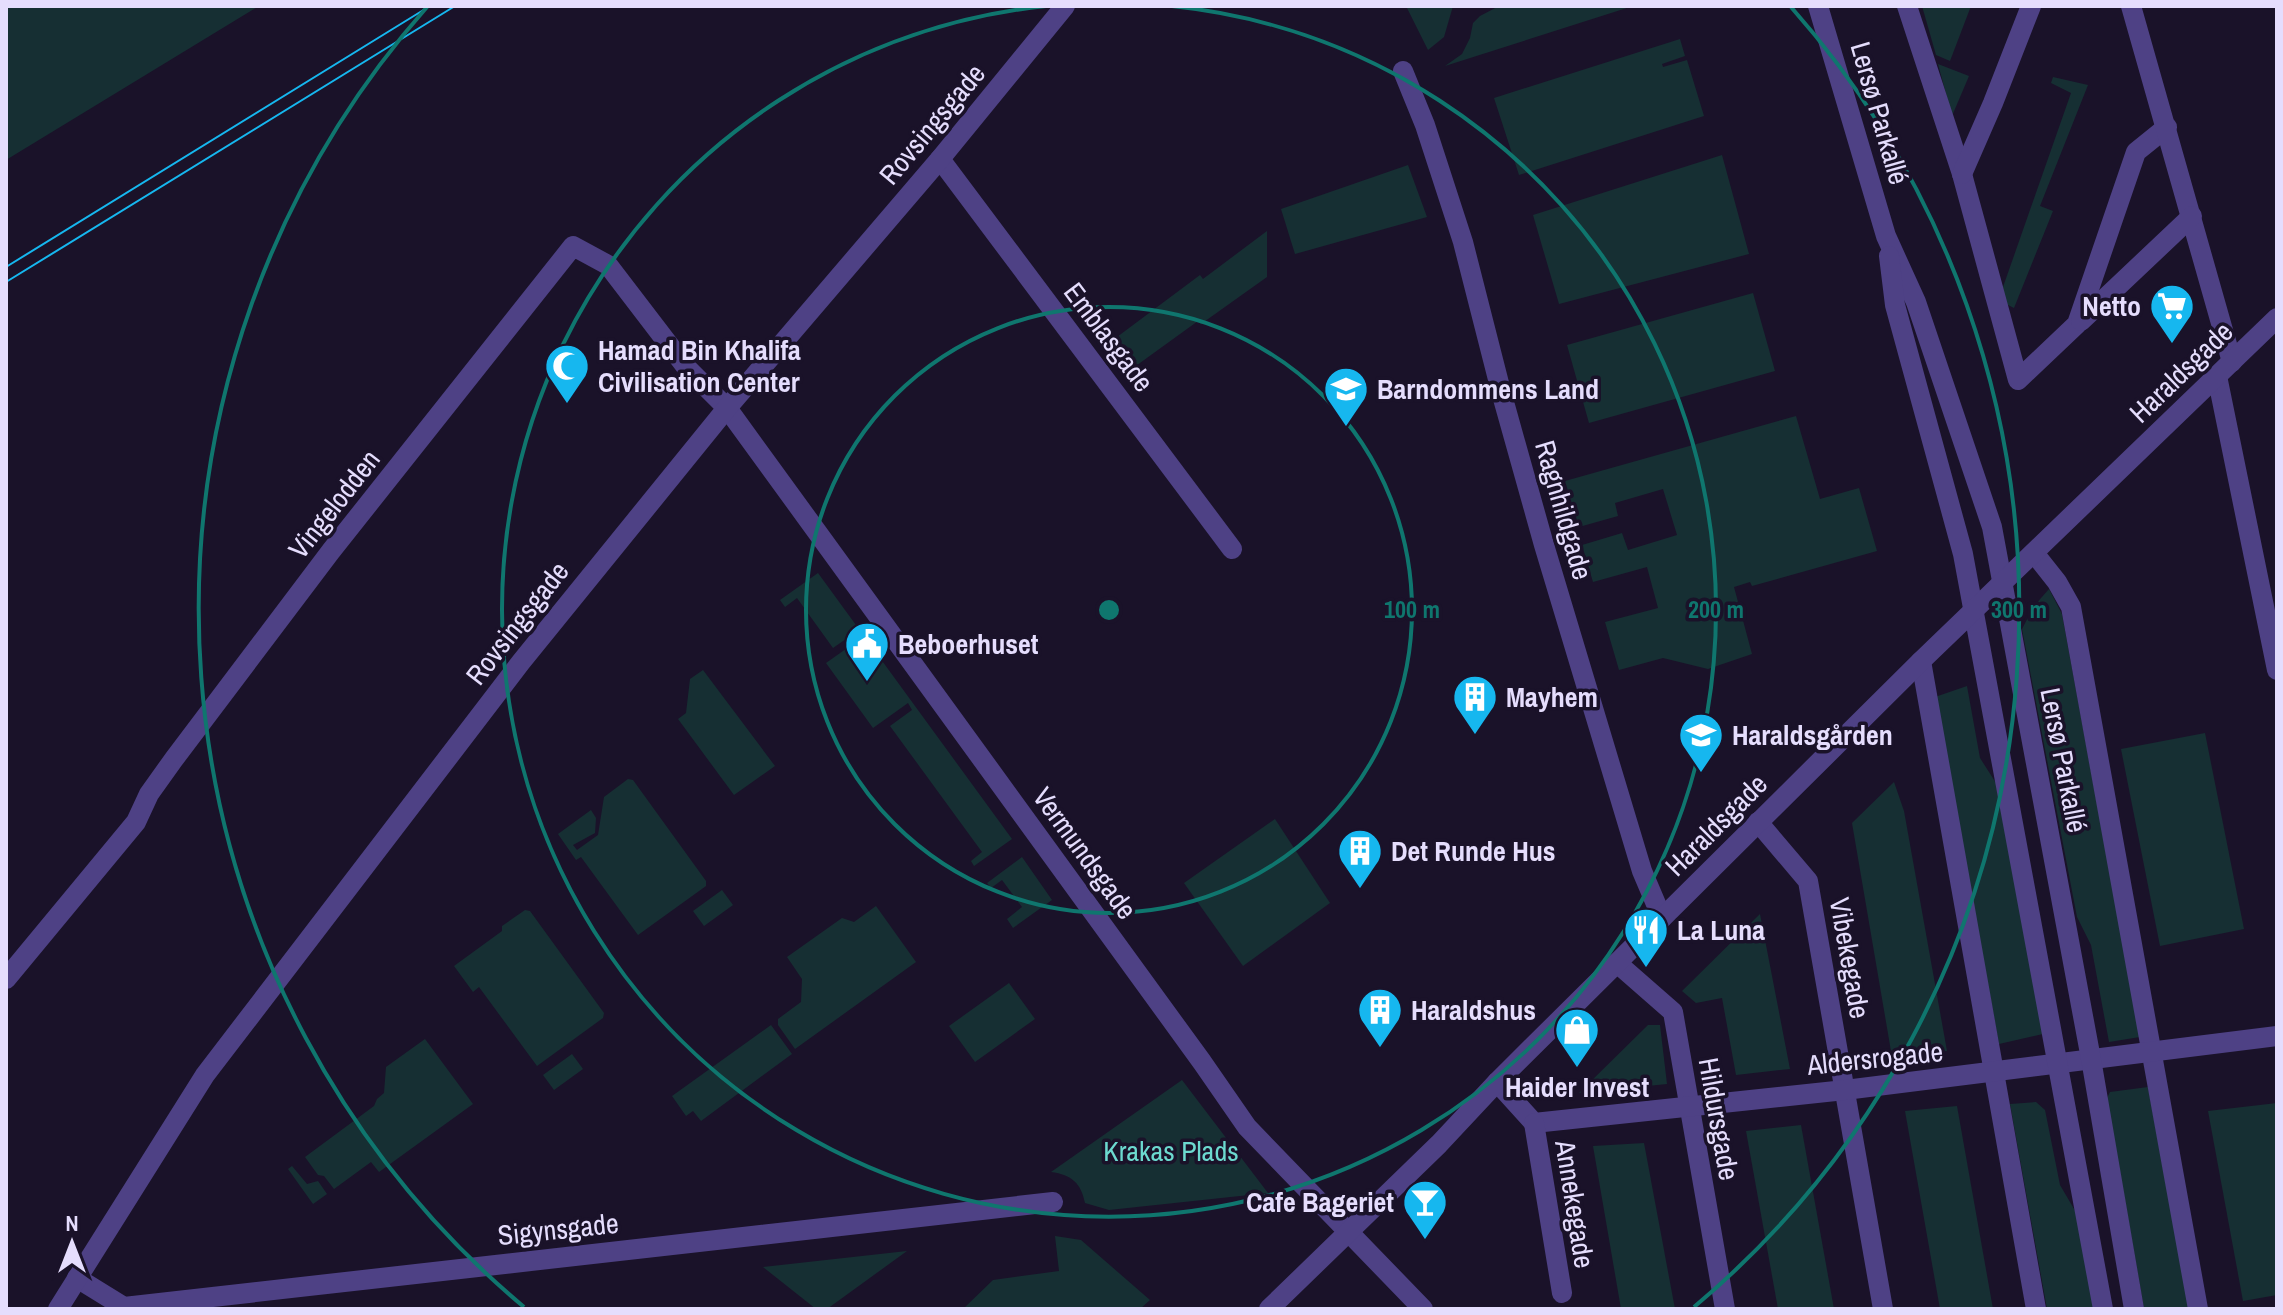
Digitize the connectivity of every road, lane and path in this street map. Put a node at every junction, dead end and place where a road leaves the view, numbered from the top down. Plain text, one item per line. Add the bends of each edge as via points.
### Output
1 (1065, 6) edge
2 (1818, 6) edge
3 (1907, 6) edge
4 (2031, 6) edge
5 (2131, 6) edge
6 (1403, 71) dead end
7 (2167, 127) junction
8 (940, 159) junction
9 (1962, 174) junction
10 (2192, 216) junction
11 (1886, 236) junction
12 (2277, 318) edge
13 (2077, 324) junction
14 (2224, 369) junction
15 (727, 408) junction
16 (1232, 549) dead end
17 (2034, 553) junction
18 (2003, 582) junction
19 (1973, 611) junction
20 (1921, 661) junction
21 (2277, 670) edge
22 (1758, 822) junction
23 (1662, 918) junction
24 (1617, 963) junction
25 (6, 979) edge
26 (2277, 1036) edge
27 (2153, 1050) junction
28 (2091, 1059) junction
29 (2059, 1064) junction
30 (1994, 1072) junction
31 (1497, 1082) junction
32 (1845, 1090) junction
33 (1688, 1106) junction
34 (1534, 1123) junction
35 (1053, 1202) dead end
36 (1347, 1232) junction
37 (77, 1278) junction
38 (1562, 1293) dead end
39 (201, 1304) edge
40 (58, 1309) edge
41 (1269, 1309) edge
42 (1423, 1309) edge
43 (1725, 1309) edge
44 (1883, 1309) edge
45 (2036, 1309) edge
46 (2103, 1309) edge
47 (2134, 1309) edge
48 (2198, 1309) edge

1 - 8 street, Rovsingsgade
2 - 11 street, Lersø Parkallé
3 - 9 street
4 - 9 street
5 - 7 street
6 - 23 street, Ragnhildgade via 1463,242 1544,545 1642,871
7 - 10 street
7 - 13 street via 2136,152
8 - 15 street, Rovsingsgade
8 - 16 street, Emblasgade
9 - 13 street via 2018,380
10 - 13 street
10 - 14 street
11 - 18 street, Lersø Parkallé via 1916,302 1967,450
11 - 19 street, Lersø Parkallé via 1895,305 1963,554
12 - 14 street, Haraldsgade
14 - 17 street, Haraldsgade
14 - 21 street
15 - 25 street, Vingelodden via 686,367 608,265 573,246 331,551 149,794 136,822
15 - 36 street, Vermundsgade via 1247,1127
15 - 37 street, Rovsingsgade via 528,653 205,1075
17 - 18 street, Haraldsgade
17 - 27 street, Lersø Parkallé via 2071,607
18 - 19 street, Haraldsgade
18 - 28 street, Lersø Parkallé
19 - 20 street, Haraldsgade
19 - 29 street, Lersø Parkallé
20 - 22 street, Haraldsgade
20 - 30 street
22 - 23 street, Haraldsgade
22 - 32 street, Vibekegade via 1808,881
23 - 24 street, Haraldsgade
24 - 31 street, Haraldsgade
24 - 33 street, Hildursgade via 1673,1012
26 - 27 street, Aldersrogade
27 - 28 street, Aldersrogade
27 - 48 street, Lersø Parkallé
28 - 29 street, Aldersrogade
28 - 47 street, Lersø Parkallé
29 - 30 street, Aldersrogade
29 - 46 street, Lersø Parkallé
30 - 32 street, Aldersrogade
30 - 45 street
31 - 34 street
31 - 36 street, Haraldsgade
32 - 33 street, Aldersrogade
32 - 44 street, Vibekegade
33 - 34 street, Aldersrogade
33 - 43 street, Hildursgade
34 - 38 street, Annekegade
35 - 39 street, Sigynsgade
36 - 41 street, Haraldsgade
36 - 42 street, Vermundsgade
37 - 39 street, Sigynsgade via 124,1307
37 - 40 street, Rovsingsgade

